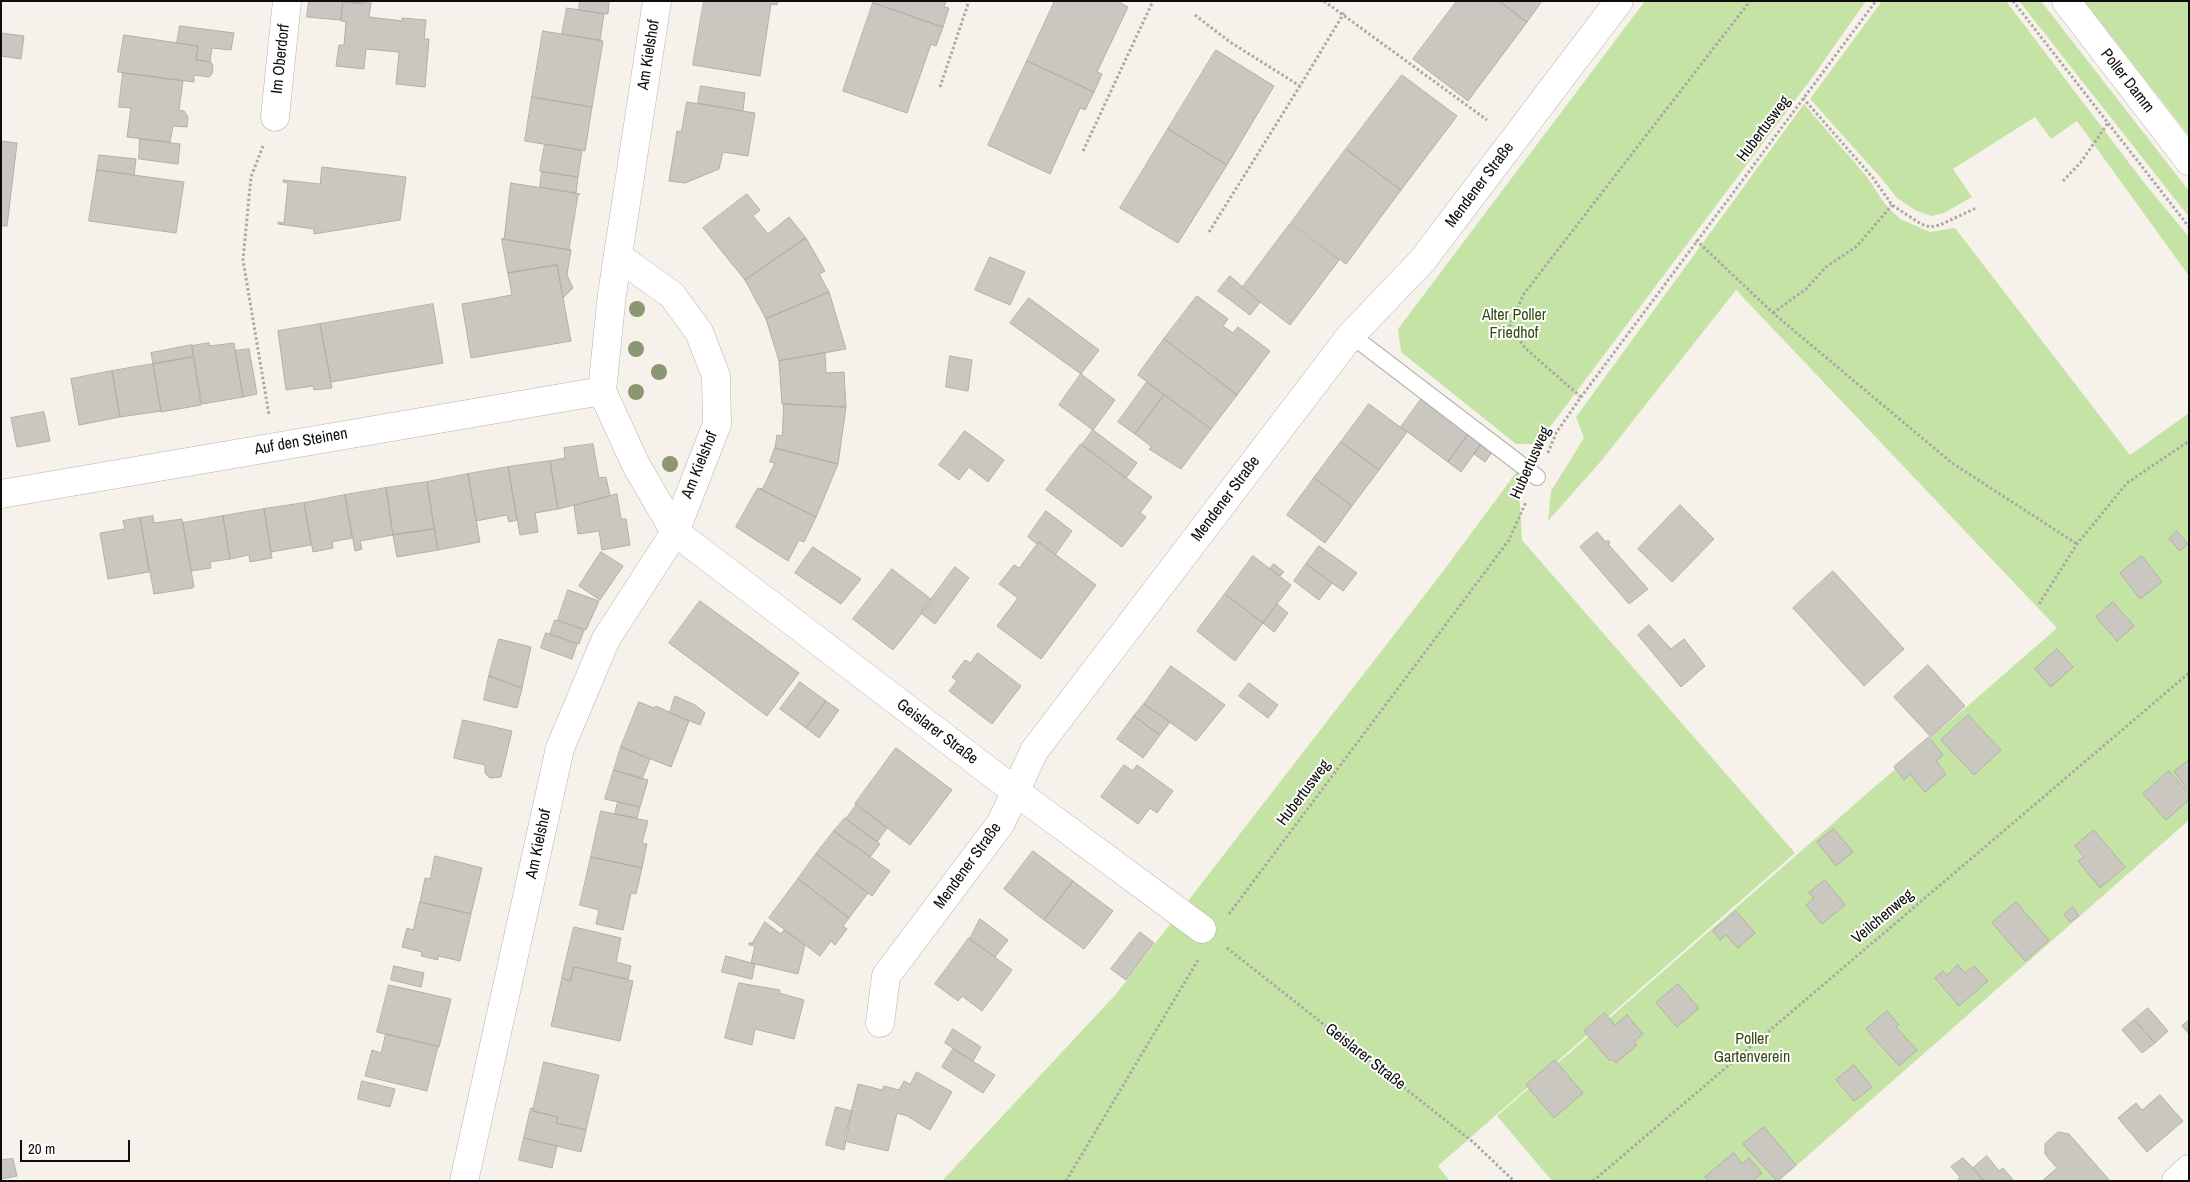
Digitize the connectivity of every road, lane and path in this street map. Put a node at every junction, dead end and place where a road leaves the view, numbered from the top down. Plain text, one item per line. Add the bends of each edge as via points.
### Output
1 (288, 1) edge
2 (657, 1) edge
3 (969, 1) edge
4 (1153, 1) edge
5 (1324, 1) edge
6 (1620, 1) edge
7 (1750, 1) edge
8 (1876, 1) edge
9 (2014, 1) edge
10 (2066, 1) edge
11 (1344, 13) junction
12 (1195, 15) dead end
13 (1300, 86) junction
14 (940, 87) dead end
15 (1803, 98) junction
16 (274, 117) joint
17 (2108, 123) junction
18 (1514, 140) junction
19 (1083, 151) dead end
20 (2189, 161) edge
21 (2063, 181) dead end
22 (1892, 205) junction
23 (1976, 208) dead end
24 (2189, 227) edge
25 (1209, 232) dead end
26 (1696, 240) junction
27 (619, 256) junction
28 (1774, 313) junction
29 (1351, 335) junction
30 (602, 391) junction
31 (1581, 397) junction
32 (2189, 441) edge
33 (275, 447) junction
34 (1537, 477) junction
35 (1, 494) edge
36 (675, 532) junction
37 (2077, 544) junction
38 (2039, 604) dead end
39 (2189, 673) edge
40 (1015, 791) junction
41 (1212, 936) junction
42 (880, 1023) dead end
43 (2189, 1169) edge
44 (464, 1181) edge
45 (1066, 1181) edge
46 (1514, 1181) edge
47 (1593, 1181) edge
48 (2176, 1181) edge

1 - 16 street, Im Oberdorf
2 - 27 street, Am Kielshof
3 - 14 path
4 - 19 path
5 - 11 path
6 - 18 street, Mendener Straße
7 - 31 path via 1523,295 1510,326 1525,348
8 - 15 path, Hubertusweg
9 - 17 path
10 - 20 street, Poller Damm
11 - 13 path
11 - 18 path
12 - 13 path via 1230,42
13 - 25 path
15 - 22 path via 1873,178
15 - 26 path, Hubertusweg
16 - 33 path via 251,177 244,260
17 - 21 path via 2081,162
17 - 24 path
18 - 29 street, Mendener Straße via 1422,261
22 - 23 path via 1930,227
22 - 28 path via 1856,246 1826,267 1806,289
26 - 28 path
26 - 31 path, Hubertusweg
27 - 30 street, Am Kielshof
27 - 36 street, Am Kielshof via 672,295 699,332 716,376 717,424
28 - 37 path via 1952,463
29 - 34 lane
29 - 40 street, Mendener Straße via 1034,751
30 - 33 street, Auf den Steinen
30 - 36 street, Am Kielshof via 636,465
31 - 34 path, Hubertusweg via 1556,433
32 - 37 path via 2127,483
33 - 35 street, Auf den Steinen
34 - 41 path, Hubertusweg via 1509,540
36 - 40 street, Geislarer Straße
36 - 44 street, Am Kielshof via 606,639 560,748
37 - 38 path
39 - 47 path, Veilchenweg
40 - 41 street, Geislarer Straße
40 - 42 street, Mendener Straße via 1001,823 886,976
41 - 45 path, Hubertusweg
41 - 46 path, Geislarer Straße via 1473,1142
43 - 48 street

